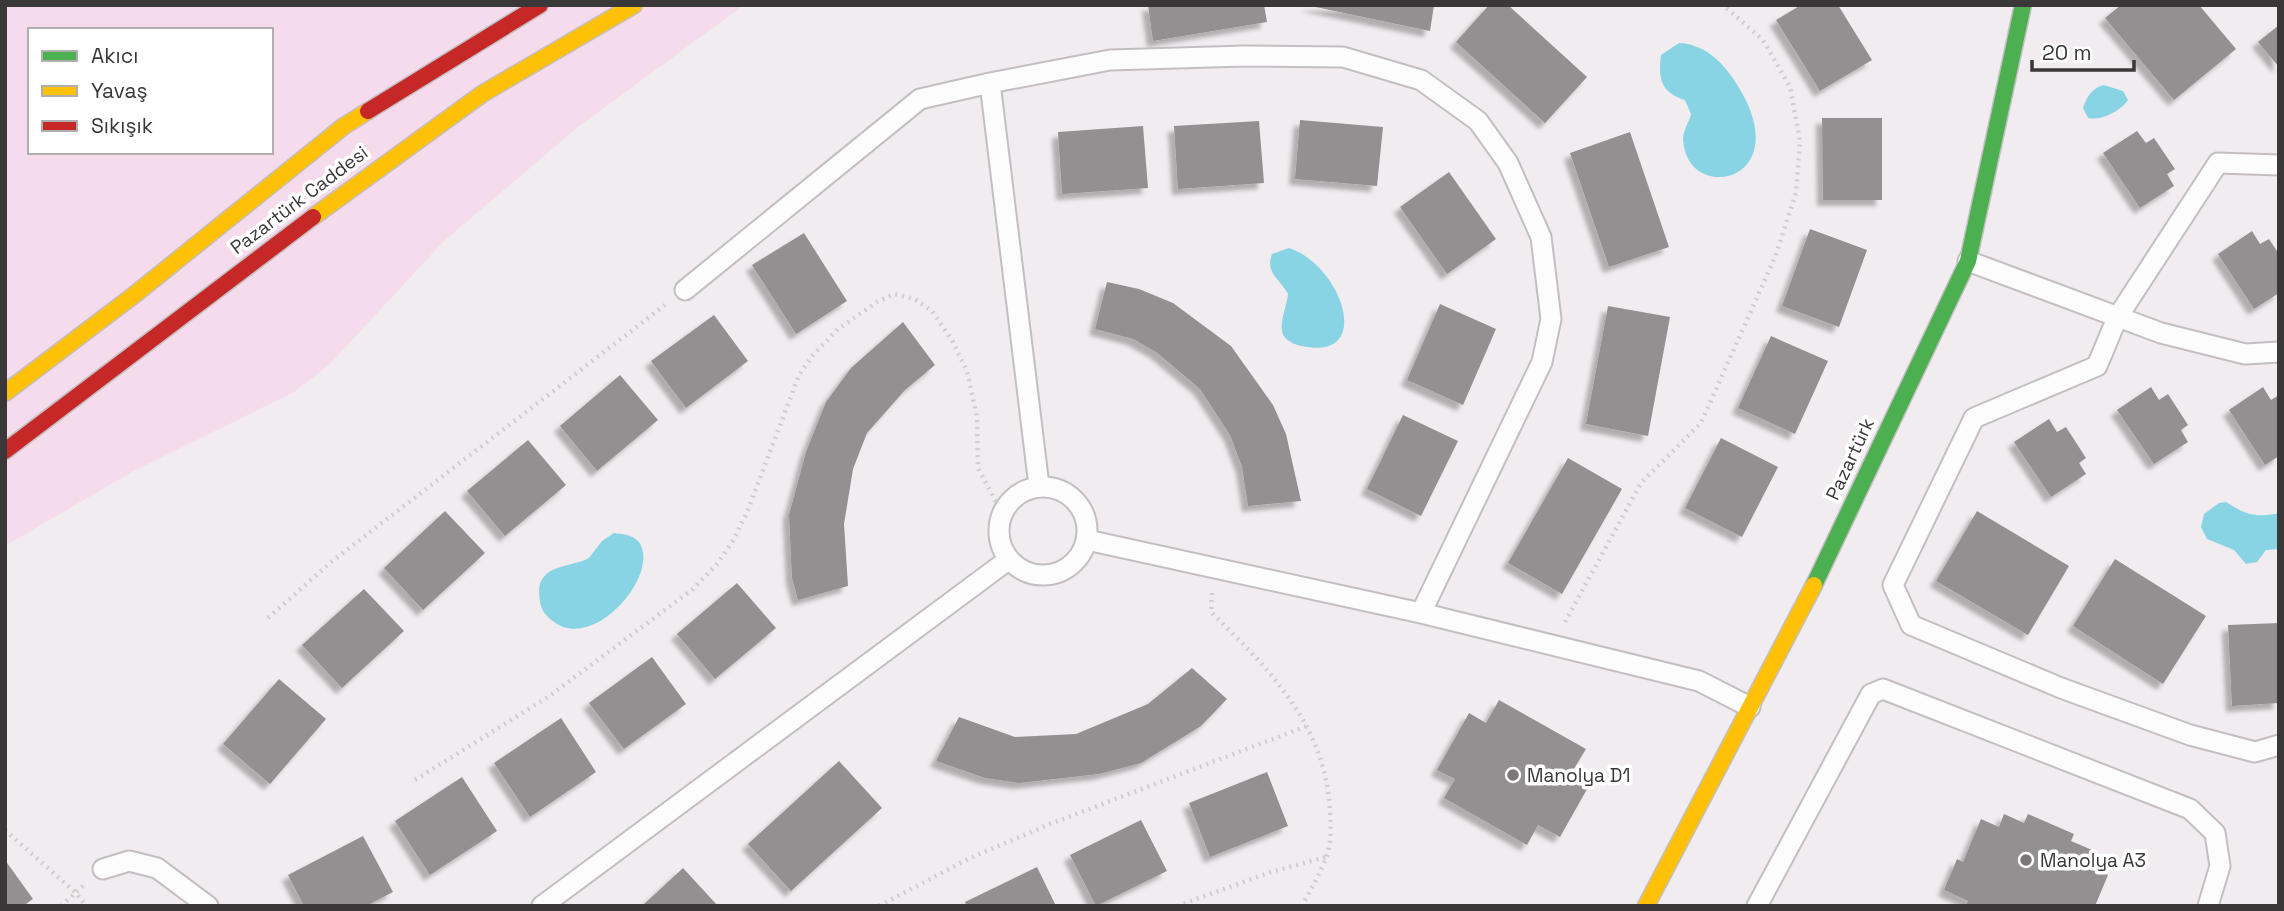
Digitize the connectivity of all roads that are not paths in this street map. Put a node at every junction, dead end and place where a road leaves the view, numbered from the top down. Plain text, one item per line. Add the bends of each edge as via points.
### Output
1 (540, 5) edge
2 (634, 5) edge
3 (2023, 5) edge
4 (990, 83) junction
5 (2279, 165) edge
6 (1968, 261) junction
7 (685, 290) road end
8 (2117, 318) junction
9 (2279, 352) edge
10 (5, 393) edge
11 (5, 451) edge
12 (1039, 486) junction
13 (1087, 541) junction
14 (1008, 560) junction
15 (1421, 613) junction
16 (1750, 707) junction
17 (2279, 745) edge
18 (103, 869) dead end
19 (208, 906) edge
20 (542, 906) edge
21 (1646, 906) edge
22 (1757, 906) edge
23 (2208, 906) edge

1 - 10 street, Pazartürk Caddesi via 344,127
2 - 11 street, Pazartürk Caddesi via 420,136
3 - 6 street, Pazartürk
4 - 7 lane via 920,99
4 - 12 lane
4 - 15 lane via 1110,60 1343,57 1421,80 1478,121 1508,163 1541,237 1551,319 1542,362
5 - 8 lane via 2218,163
6 - 8 lane
6 - 16 street, Pazartürk via 1814,585
8 - 9 lane via 2245,354
8 - 17 lane via 2097,366 1974,418 1893,585 1911,625 2061,688 2190,735 2255,752
12 - 13 lane via 1066,492 1084,513
12 - 14 lane via 1017,494 1002,513 998,537
13 - 14 lane via 1076,563 1054,575 1028,574
13 - 15 lane
14 - 20 lane
15 - 16 lane via 1699,681
16 - 21 street, Pazartürk
18 - 19 lane via 130,861 157,867
22 - 23 lane via 1871,694 1883,689 2190,809 2215,833 2220,866

